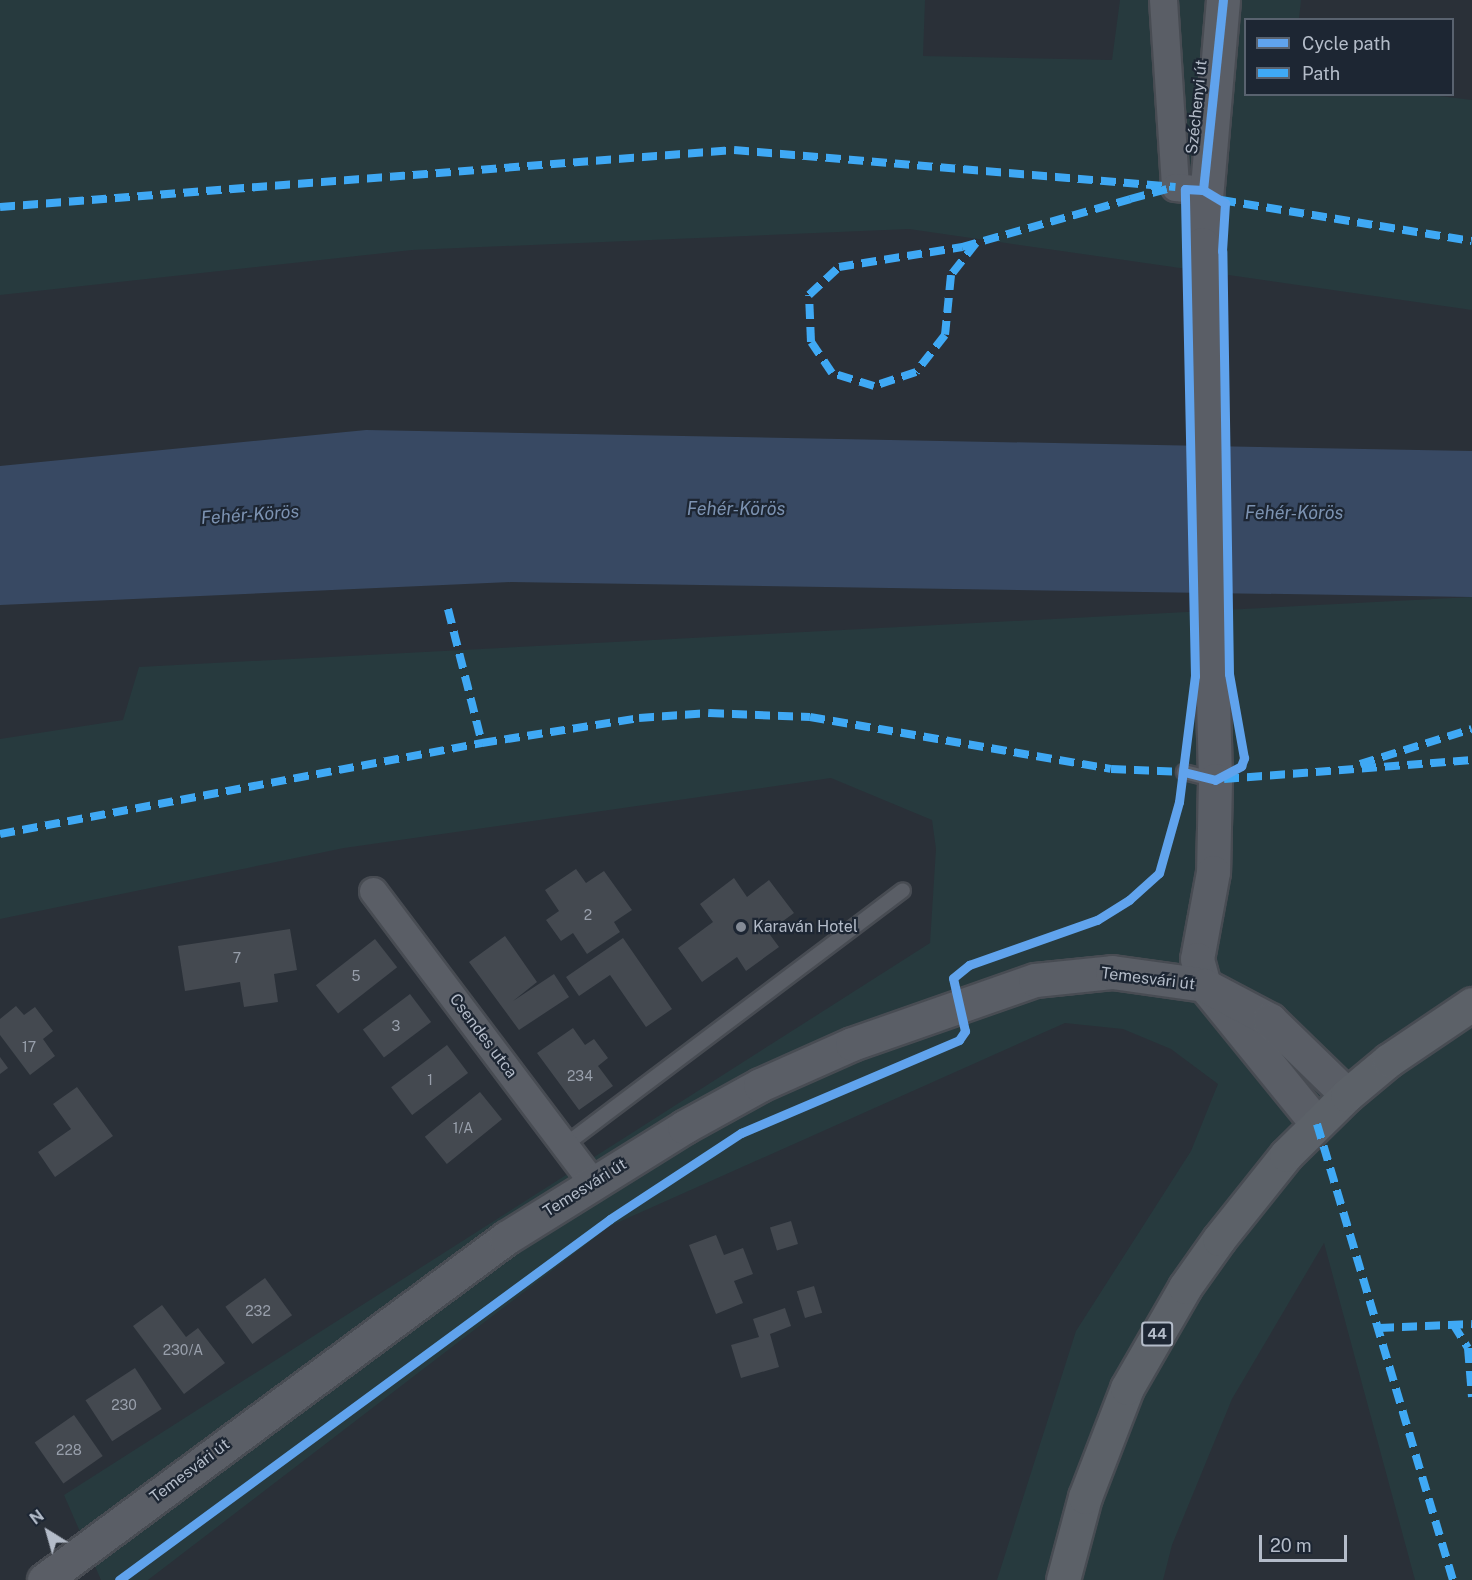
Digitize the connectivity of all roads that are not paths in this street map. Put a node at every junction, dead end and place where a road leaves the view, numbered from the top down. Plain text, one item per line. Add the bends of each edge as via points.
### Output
1 (1163, 0) edge
2 (1223, 0) edge
3 (1203, 190) junction
4 (1184, 772) dead end
5 (1215, 780) junction
6 (903, 890) dead end
7 (373, 891) dead end
8 (1204, 985) junction
9 (1472, 1004) edge
10 (1347, 1095) junction
11 (1317, 1124) junction
12 (565, 1144) junction
13 (592, 1182) junction
14 (59, 1575) edge
15 (1063, 1580) edge

1 - 3 street, Széchenyi út via 1175,187
2 - 3 street, Széchenyi út
3 - 5 street, Széchenyi út
4 - 5 lane
5 - 8 street, Széchenyi út via 1213,872 1197,959
6 - 12 lane
7 - 12 street, Csendes utca
8 - 10 street, Temesvári út via 1270,1020
8 - 11 street, Temesvári út
8 - 13 street, Temesvári út via 1112,972 1035,980 852,1044 760,1085
9 - 10 main road, 44 via 1389,1060
10 - 11 main road, 44
11 - 15 main road, 44 via 1251,1194 1185,1287 1149,1347 1105,1440
12 - 13 street, Csendes utca
13 - 14 street, Temesvári út via 506,1238

